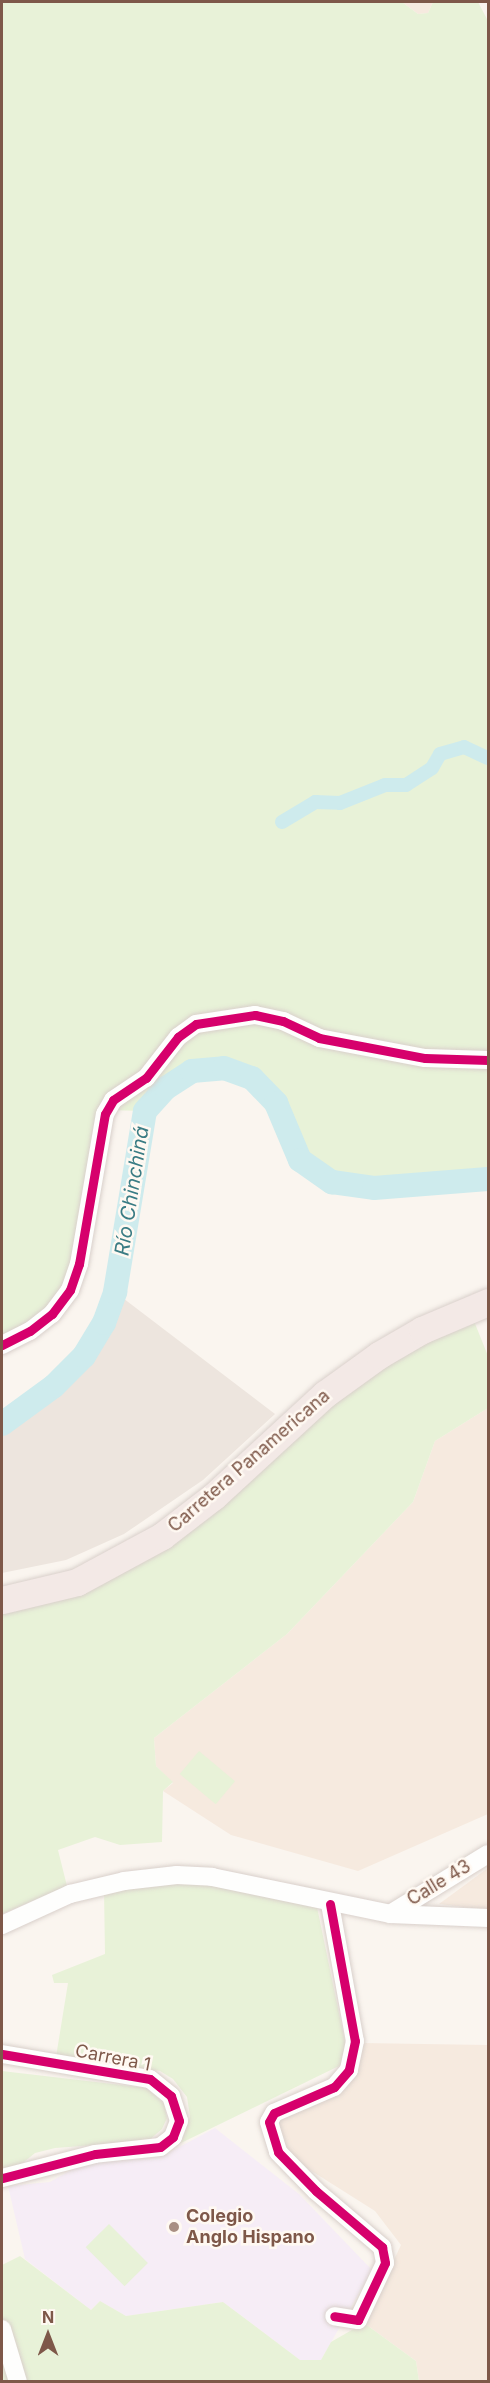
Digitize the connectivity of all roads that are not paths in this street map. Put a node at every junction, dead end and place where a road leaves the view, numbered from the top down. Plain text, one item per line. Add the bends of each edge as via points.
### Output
1 (489, 1060) edge
2 (489, 1285) edge
3 (489, 1302) edge
4 (2, 1345) edge
5 (2, 1583) edge
6 (2, 1600) edge
7 (489, 1854) edge
8 (330, 1904) junction
9 (390, 1914) junction
10 (489, 1918) edge
11 (2, 1925) edge
12 (2, 2054) edge
13 (2, 2178) edge
14 (334, 2316) dead end
15 (2, 2329) edge
16 (18, 2382) edge

1 - 4 street via 425,1058 319,1038 283,1021 255,1015 196,1024 178,1036 146,1078 113,1100 105,1114 79,1264 70,1290 45,1320
2 - 5 highway, Carretera Panamericana via 418,1316 372,1344 316,1386 202,1487 153,1523 71,1566
3 - 6 highway, Carretera Panamericana via 422,1330 380,1355 326,1394 214,1496 162,1536 77,1582
7 - 9 street, Calle 43
8 - 9 street
8 - 11 street via 212,1877 177,1875 124,1881 70,1894
8 - 14 street via 355,2041 349,2070 334,2087 274,2113 269,2121 278,2152 316,2191 382,2247 385,2263 358,2320
9 - 10 street
12 - 13 street, Carrera 1 via 150,2079 171,2096 179,2121 174,2138 160,2147 95,2154
15 - 16 street

